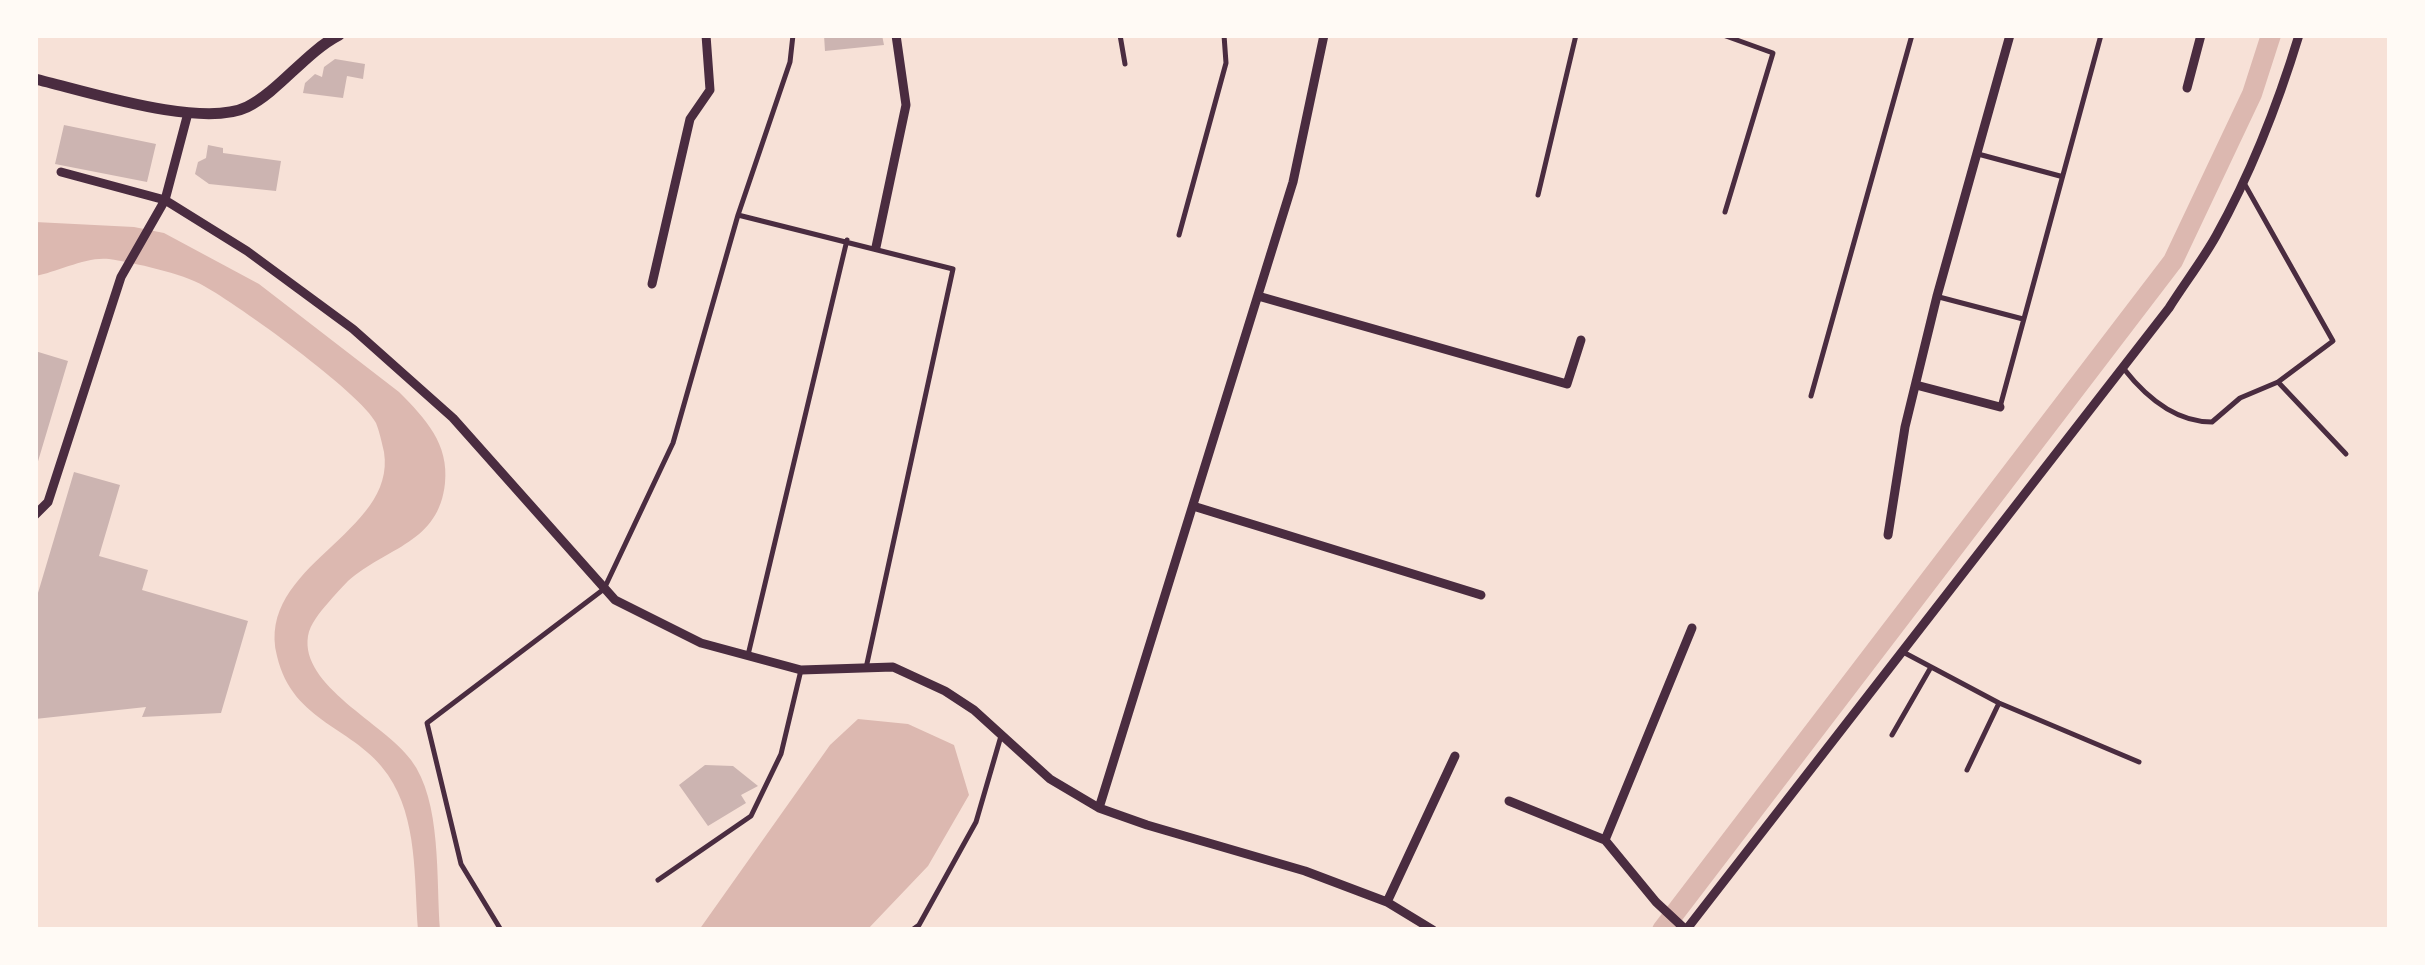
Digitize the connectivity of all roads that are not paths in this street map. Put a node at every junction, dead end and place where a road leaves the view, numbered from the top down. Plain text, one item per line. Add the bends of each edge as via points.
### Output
1 (339, 35) edge
2 (706, 35) edge
3 (792, 35) edge
4 (896, 35) edge
5 (1120, 35) edge
6 (1224, 35) edge
7 (1324, 35) edge
8 (1576, 35) edge
9 (1723, 35) edge
10 (1912, 35) edge
11 (2010, 35) edge
12 (2101, 35) edge
13 (2201, 35) edge
14 (2300, 35) edge
15 (1124, 64) dead end
16 (35, 80) edge
17 (2186, 88) dead end
18 (188, 113) junction
19 (1978, 154) junction
20 (61, 172) dead end
21 (2060, 176) junction
22 (2242, 181) junction
23 (1538, 195) dead end
24 (165, 200) junction
25 (1725, 212) dead end
26 (738, 215) junction
27 (1179, 234) dead end
28 (847, 240) junction
29 (876, 247) junction
30 (652, 284) dead end
31 (1258, 296) junction
32 (1937, 296) junction
33 (2023, 319) junction
34 (1582, 340) dead end
35 (2123, 368) junction
36 (2278, 382) junction
37 (1916, 384) junction
38 (1812, 396) dead end
39 (2000, 406) joint
40 (2346, 454) dead end
41 (1193, 506) junction
42 (36, 517) edge
43 (1888, 535) dead end
44 (604, 590) junction
45 (1481, 595) dead end
46 (1692, 628) dead end
47 (1903, 652) junction
48 (748, 656) junction
49 (1932, 666) junction
50 (866, 668) junction
51 (800, 670) junction
52 (1999, 703) junction
53 (1892, 735) dead end
54 (1001, 736) junction
55 (1455, 756) dead end
56 (2139, 762) dead end
57 (1967, 770) dead end
58 (1509, 802) dead end
59 (1099, 808) junction
60 (1605, 840) junction
61 (658, 880) dead end
62 (1387, 902) junction
63 (1418, 920) junction
64 (501, 930) edge
65 (912, 930) edge
66 (1408, 930) edge
67 (1433, 930) edge
68 (1686, 930) edge

1 - 18 street via 248,106
2 - 30 street via 710,90 690,119
3 - 26 lane via 790,62
4 - 29 street via 906,105
5 - 15 lane
6 - 27 lane via 1226,63
7 - 31 street via 1294,182
8 - 23 lane
9 - 25 lane via 1772,54
10 - 38 lane
11 - 19 street
12 - 21 lane
13 - 17 street
14 - 22 street
16 - 18 street
18 - 24 street
19 - 21 lane
19 - 32 street
20 - 24 street
21 - 33 lane
22 - 35 street via 2216,236
22 - 36 lane via 2333,341
24 - 42 street via 126,268 48,502
24 - 44 street via 353,329 439,405
26 - 28 lane
26 - 44 lane via 673,443
28 - 29 lane
28 - 48 lane
29 - 50 lane via 953,269
31 - 34 street via 1567,384
31 - 41 street
32 - 33 lane
32 - 37 street
33 - 39 lane
35 - 36 lane via 2173,413 2194,422 2212,422 2240,398
35 - 47 street
36 - 40 lane
37 - 39 street
37 - 43 street
41 - 45 street
41 - 59 street
44 - 48 street via 701,643
44 - 64 lane via 427,724 461,864
46 - 60 street
47 - 49 lane
47 - 68 street
48 - 51 street
49 - 52 lane
49 - 53 lane
50 - 51 street
50 - 54 street via 893,667 946,692
51 - 61 lane via 781,754 752,816
52 - 56 lane
52 - 57 lane
54 - 59 street via 1050,779
54 - 65 lane via 976,822
55 - 62 street
58 - 60 street
59 - 62 street
60 - 68 street
62 - 63 street
63 - 66 lane
63 - 67 street

